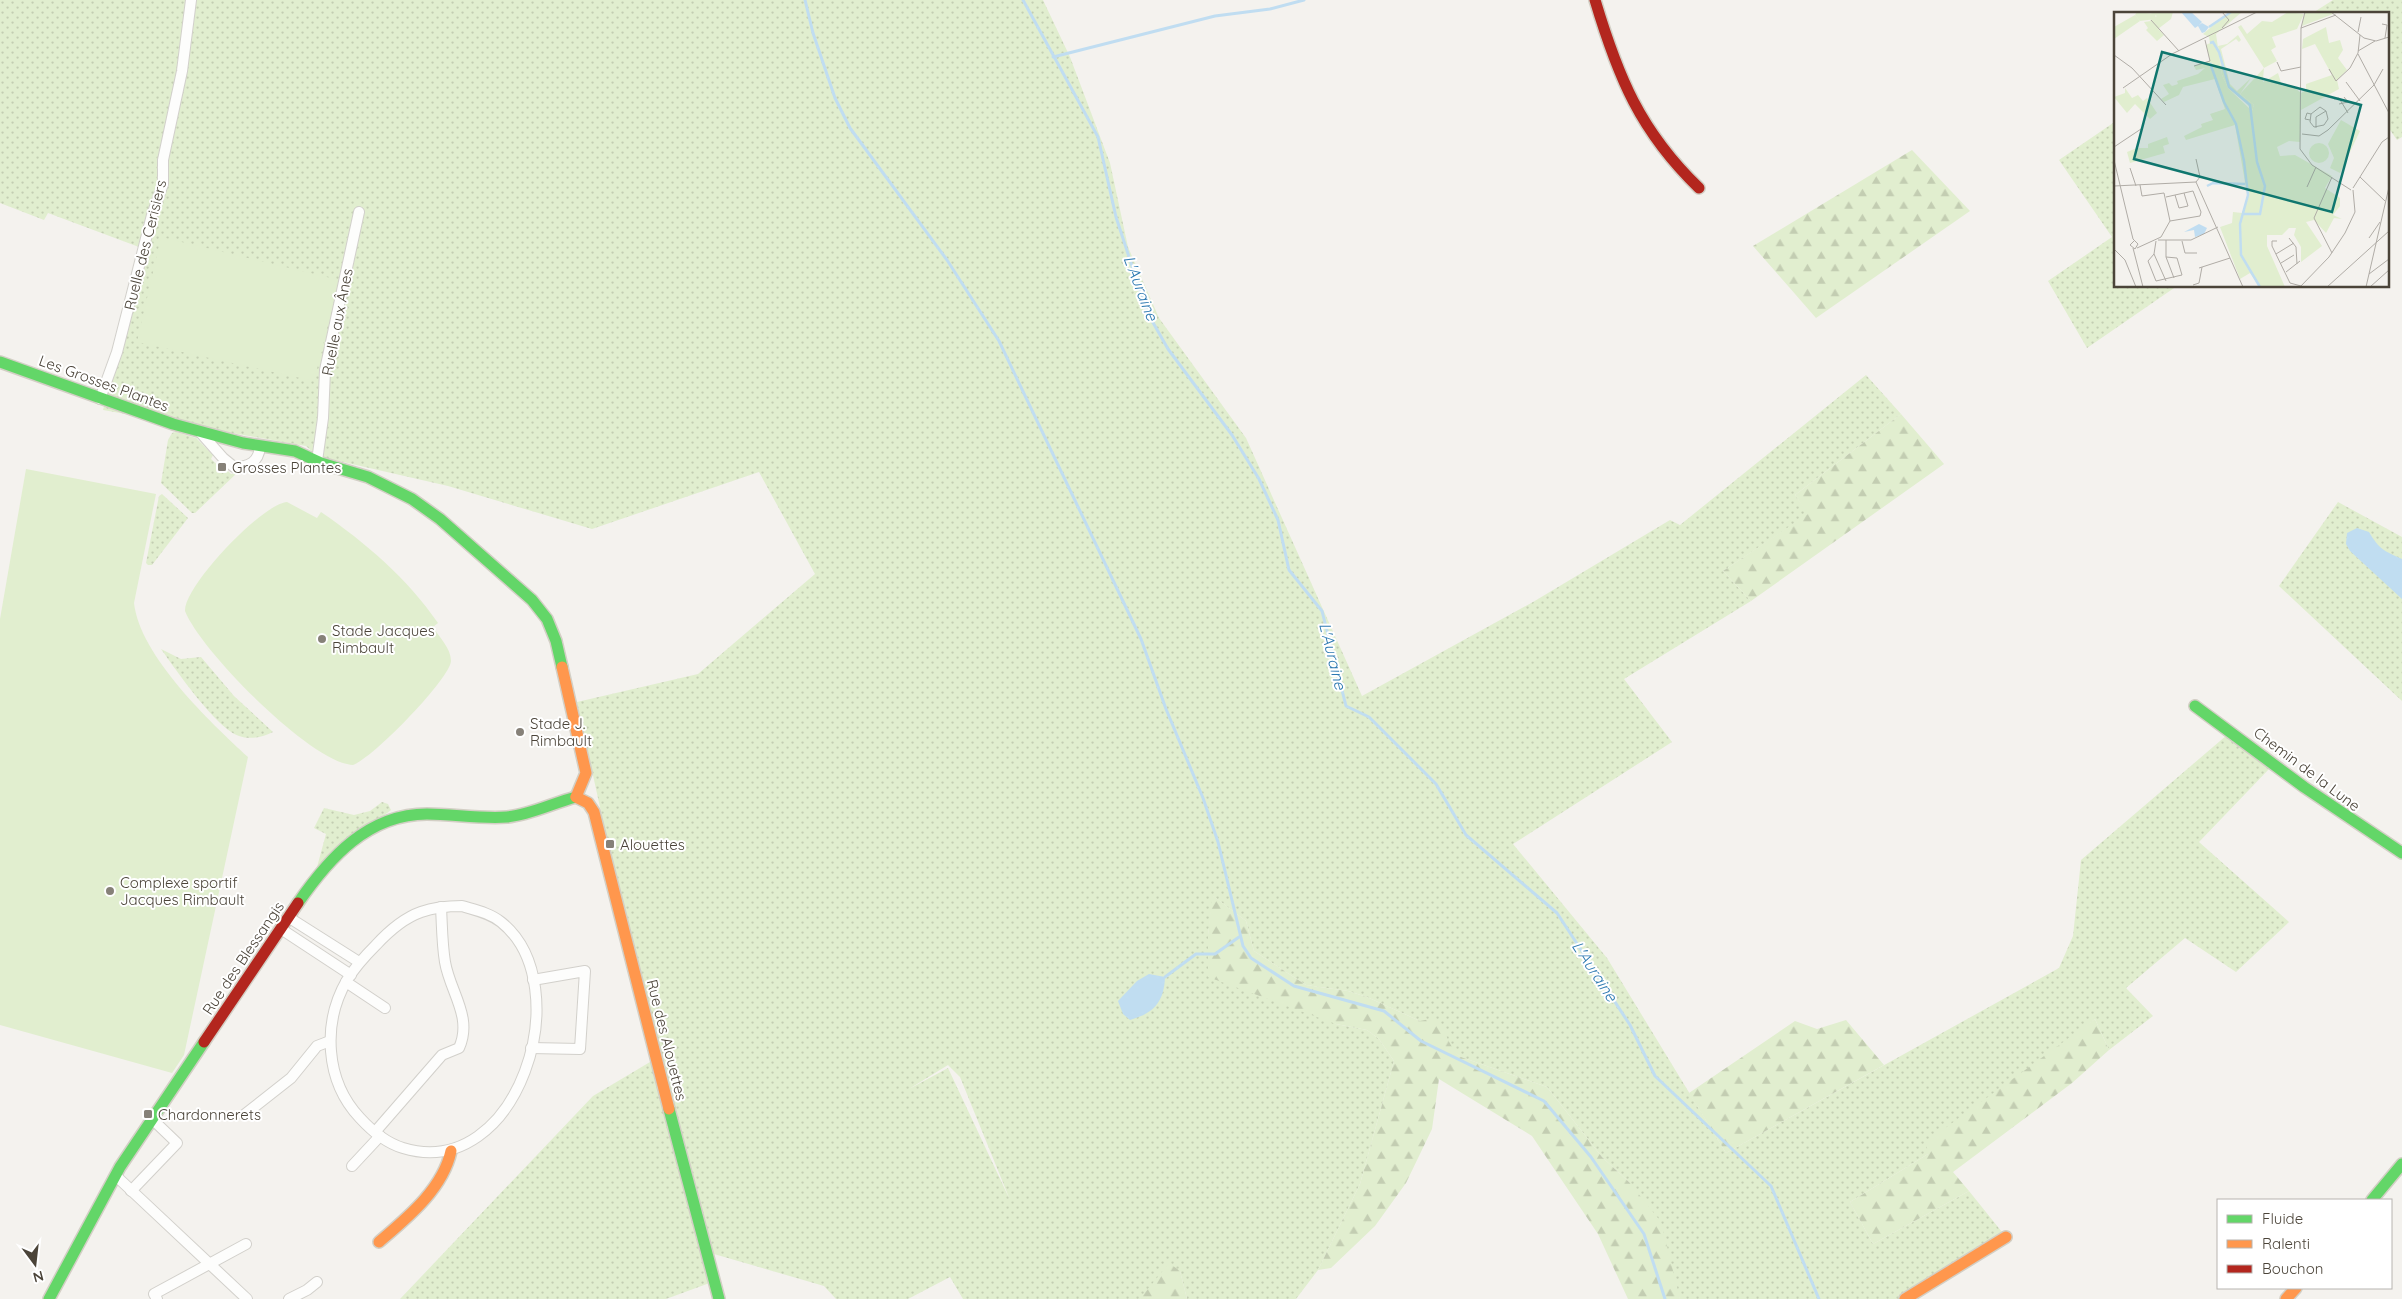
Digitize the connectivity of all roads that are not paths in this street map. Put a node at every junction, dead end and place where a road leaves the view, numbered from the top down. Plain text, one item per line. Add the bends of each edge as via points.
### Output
1 (191, 0) edge
2 (1595, 0) edge
3 (1699, 188) dead end
4 (359, 212) dead end
5 (0, 362) edge
6 (100, 399) junction
7 (200, 431) junction
8 (260, 446) junction
9 (317, 462) junction
10 (2195, 706) dead end
11 (576, 796) junction
12 (2402, 853) edge
13 (441, 907) junction
14 (288, 917) junction
15 (281, 929) junction
16 (359, 962) junction
17 (348, 978) junction
18 (533, 980) junction
19 (385, 1008) dead end
20 (330, 1041) junction
21 (531, 1048) junction
22 (244, 1115) dead end
23 (152, 1119) junction
24 (378, 1134) junction
25 (451, 1151) junction
26 (2402, 1164) edge
27 (352, 1166) dead end
28 (116, 1176) junction
29 (131, 1191) junction
30 (2373, 1199) edge
31 (2006, 1237) dead end
32 (379, 1242) dead end
33 (246, 1244) dead end
34 (210, 1264) junction
35 (317, 1282) dead end
36 (2295, 1289) edge
37 (49, 1299) edge
38 (157, 1299) edge
39 (246, 1299) edge
40 (289, 1299) edge
41 (719, 1299) edge
42 (1905, 1299) edge
43 (2286, 1299) edge

1 - 6 street, Ruelle des Cerisiers via 182,70 163,160 163,184 117,352
2 - 3 street via 1610,50 1636,111 1649,134 1678,170
4 - 9 street, Ruelle aux Ânes via 325,370
5 - 6 street, Les Grosses Plantes
6 - 7 street, Les Grosses Plantes
7 - 8 street, Les Grosses Plantes
7 - 8 street via 234,467 246,467 254,462 260,454
8 - 9 street, Les Grosses Plantes via 295,451
9 - 11 street, Les Grosses Plantes via 368,477 412,499 480,553 532,600 547,619 556,641 586,773
10 - 12 street, Chemin de la Lune via 2304,787
11 - 14 street, Rue des Blessangis via 507,817 409,816 379,823 346,848
11 - 41 street, Rue des Alouettes via 588,803 594,812
13 - 16 street via 406,920
13 - 18 street via 462,906 481,911 500,922 524,950
13 - 24 street via 445,963 465,1035 459,1048 442,1056
14 - 15 street, Rue des Blessangis
14 - 16 street
15 - 17 street
15 - 23 street, Rue des Blessangis
16 - 17 street
17 - 19 street
17 - 20 street via 337,1003
18 - 21 street via 536,1010
18 - 21 street via 585,971 580,1049
20 - 22 street via 317,1046 291,1078
20 - 24 street via 333,1064 344,1097
21 - 25 street via 517,1092 503,1112 477,1138
23 - 28 street, Rue des Blessangis
23 - 29 street via 177,1143
24 - 25 street via 415,1151
24 - 27 street
25 - 32 street via 439,1181 405,1222
26 - 30 street
28 - 29 street
28 - 37 street, Rue des Blessangis
29 - 34 street
31 - 42 street
33 - 34 street
34 - 38 street via 154,1294
34 - 39 street
35 - 40 street
36 - 43 street

